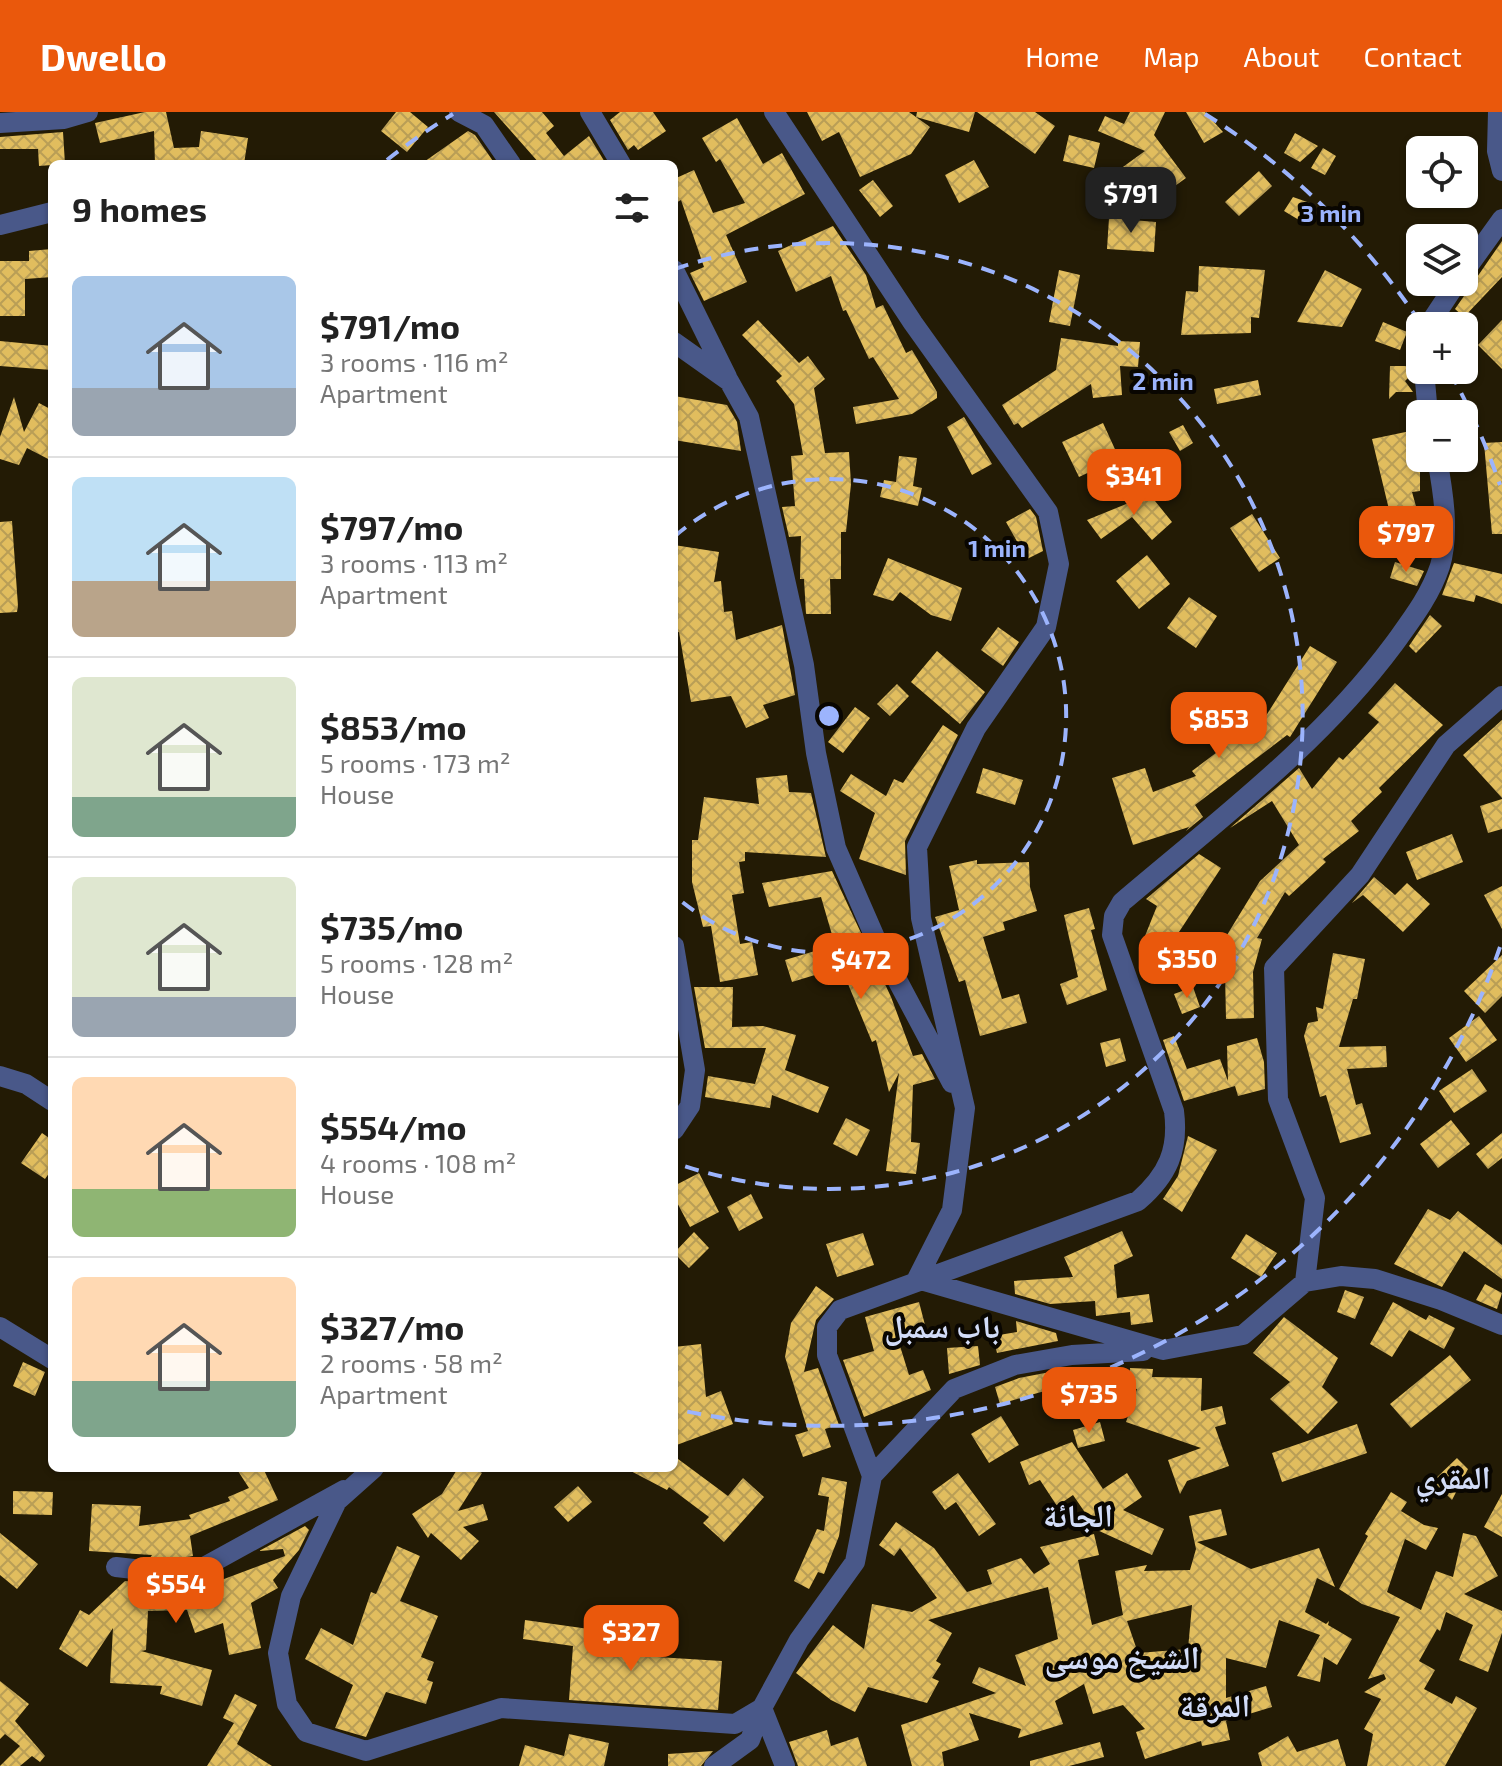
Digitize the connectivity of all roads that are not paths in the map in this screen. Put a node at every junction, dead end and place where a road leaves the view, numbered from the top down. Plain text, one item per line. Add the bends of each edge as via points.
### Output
1 (88, 112) edge
2 (459, 112) edge
3 (590, 112) edge
4 (774, 112) edge
5 (1498, 112) edge
6 (0, 123) edge
7 (508, 160) edge
8 (619, 160) edge
9 (1502, 171) edge
10 (48, 213) edge
11 (1502, 219) edge
12 (0, 225) edge
13 (1478, 252) edge
14 (678, 278) edge
15 (678, 345) edge
16 (729, 381) junction
17 (1440, 472) edge
18 (1502, 696) edge
19 (678, 970) edge
20 (0, 1076) edge
21 (48, 1098) edge
22 (965, 1108) junction
23 (678, 1124) edge
24 (917, 1279) junction
25 (1305, 1282) junction
26 (1502, 1325) edge
27 (0, 1327) edge
28 (1163, 1350) junction
29 (48, 1357) edge
30 (370, 1472) edge
31 (872, 1476) junction
32 (357, 1484) junction
33 (116, 1567) dead end
34 (762, 1708) junction
35 (714, 1766) edge
36 (785, 1766) edge

1 - 6 street
2 - 7 street via 484,125
3 - 8 street
4 - 22 street via 913,323 1048,512 1059,564 1046,627 976,728 917,847 921,918
5 - 9 street
10 - 12 street
11 - 13 street
14 - 16 street
15 - 16 street
16 - 22 street via 749,417 777,533 836,848 877,942
17 - 24 street via 1441,564 1423,605 1315,737 1122,902 1114,916 1112,935 1174,1111 1173,1159 1138,1201
18 - 25 street via 1446,745 1360,875 1274,968 1278,1099 1315,1198
19 - 23 street via 695,1070 690,1106
20 - 21 street
22 - 24 street via 952,1210
24 - 28 street
24 - 31 street via 840,1310 827,1327 827,1355
25 - 26 street via 1341,1276 1375,1279
25 - 28 street via 1243,1335
27 - 29 street
28 - 31 street via 1072,1355 1015,1365 954,1389
30 - 32 street
31 - 34 street via 855,1562 799,1640
32 - 33 street via 204,1567 169,1573
32 - 34 street via 337,1501 291,1596 278,1653 287,1704 306,1732 366,1751 501,1708 735,1724
34 - 35 street via 750,1740
34 - 36 street

